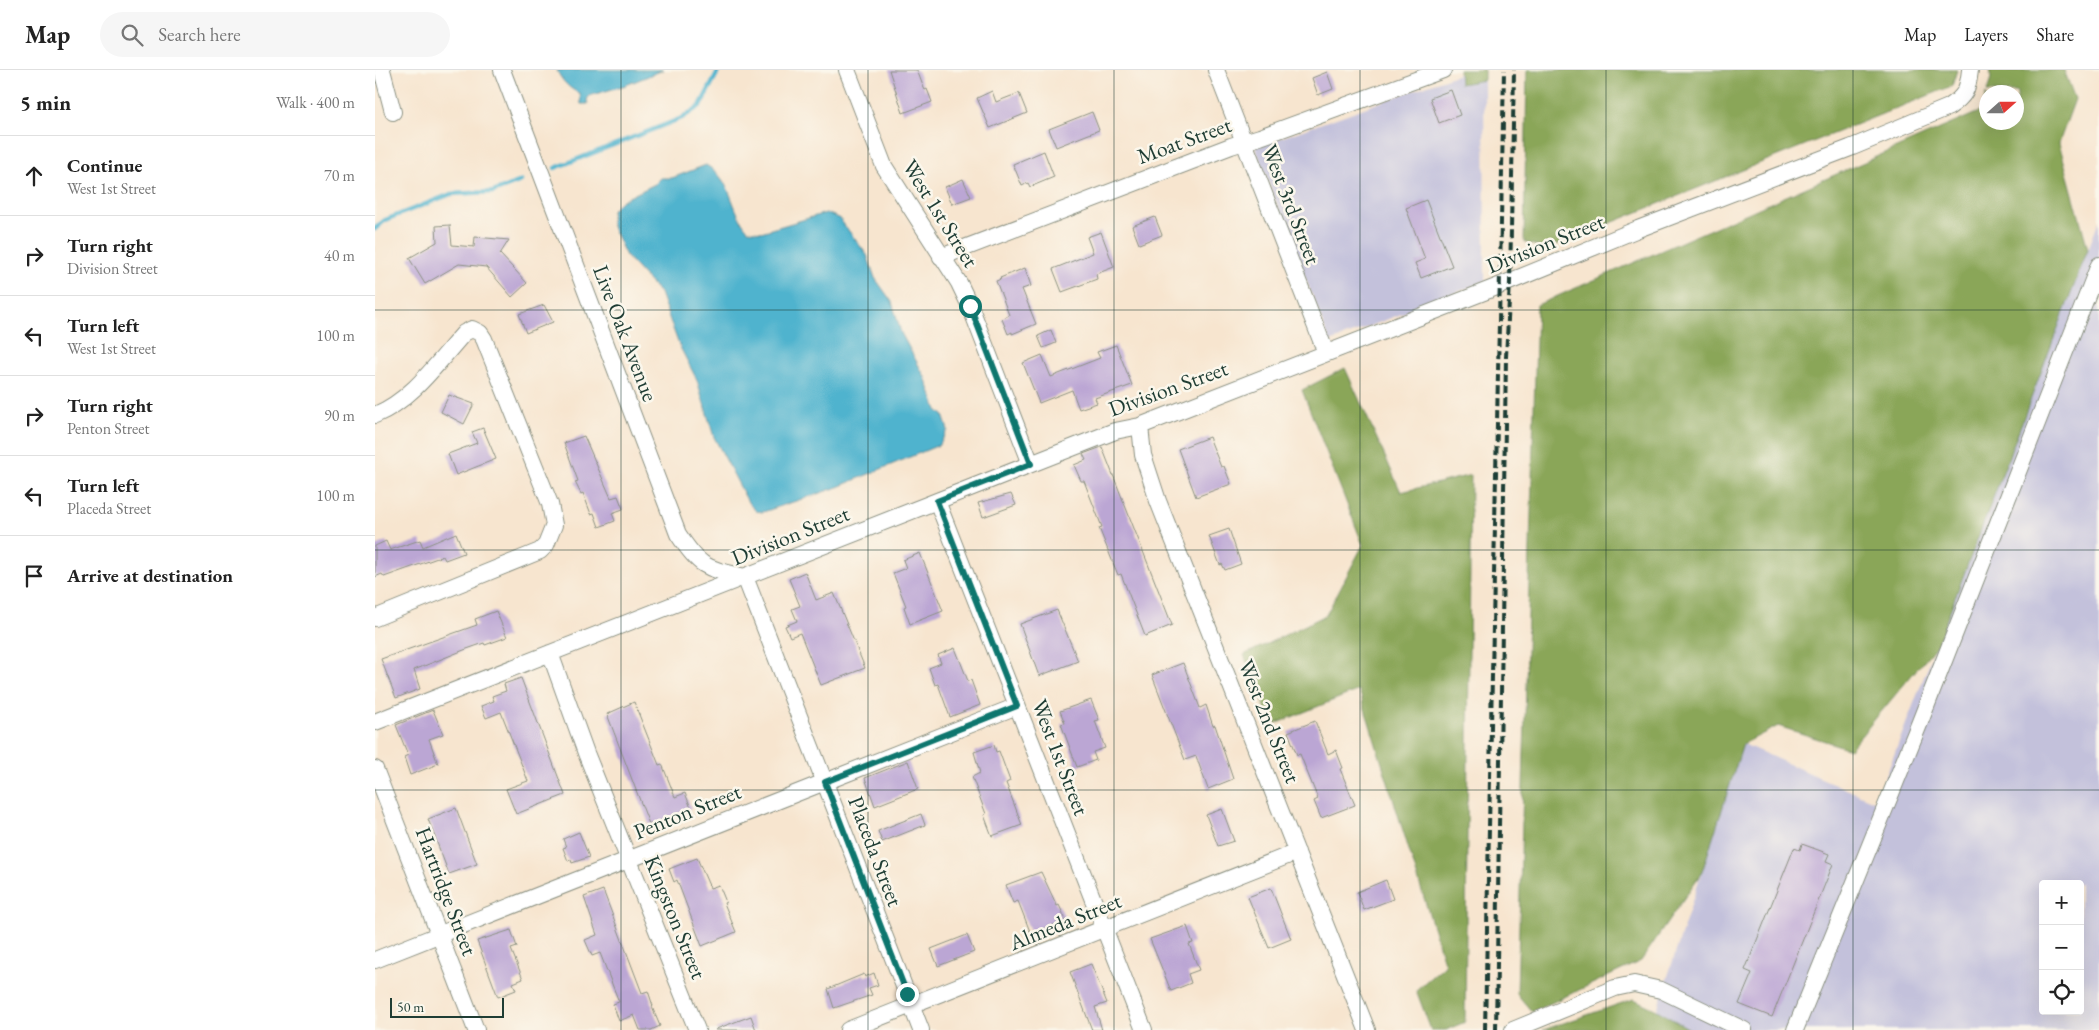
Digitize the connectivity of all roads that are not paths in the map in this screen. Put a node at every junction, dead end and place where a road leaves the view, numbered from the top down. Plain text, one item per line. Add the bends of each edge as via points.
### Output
1 (382, 70) edge
2 (502, 70) edge
3 (847, 70) edge
4 (1216, 70) edge
5 (1443, 70) edge
6 (1970, 70) edge
7 (393, 112) dead end
8 (1244, 142) junction
9 (941, 257) junction
10 (2099, 265) edge
11 (1326, 353) junction
12 (375, 416) edge
13 (1140, 426) junction
14 (1031, 464) junction
15 (937, 501) junction
16 (745, 577) junction
17 (375, 618) edge
18 (550, 653) junction
19 (1017, 706) junction
20 (375, 722) edge
21 (375, 770) edge
22 (825, 782) junction
23 (1297, 852) junction
24 (628, 859) junction
25 (1104, 929) junction
26 (439, 934) junction
27 (375, 960) edge
28 (911, 1006) junction
29 (476, 1030) edge
30 (697, 1030) edge
31 (848, 1030) edge
32 (921, 1030) edge
33 (1144, 1030) edge
34 (1367, 1030) edge
35 (1513, 1030) edge
36 (1744, 1030) edge
37 (1795, 1030) edge

1 - 7 street
2 - 16 street, Live Oak Avenue via 678,534 703,566
3 - 9 street, West 1st Street via 884,166
4 - 8 street, West 3rd Street
5 - 8 street, Moat Street
6 - 11 street, Division Street via 1968,87 1960,99 1939,111
8 - 9 street, Moat Street
8 - 11 street, West 3rd Street
9 - 14 street, West 1st Street via 970,306
10 - 37 street via 1924,713
11 - 13 street, Division Street
12 - 17 street via 416,387 464,333 472,329 480,333 550,504 554,525 547,545 540,551
13 - 14 street, Division Street via 1115,431
13 - 23 street, West 2nd Street via 1143,455 1158,501
14 - 15 street, Division Street
15 - 16 street, Division Street
15 - 19 street, West 1st Street
16 - 18 street, Division Street
16 - 22 street, Placeda Street
18 - 20 street, Division Street
18 - 24 street, Kingston Street
19 - 22 street, Penton Street
19 - 25 street, West 1st Street
21 - 26 street, Hartridge Street
22 - 24 street, Penton Street
22 - 28 street, Placeda Street
23 - 25 street, Almeda Street
23 - 34 street, West 2nd Street
24 - 26 street, Penton Street
24 - 30 street, Kingston Street
25 - 28 street, Almeda Street
25 - 33 street, West 1st Street
26 - 27 street, Penton Street
26 - 29 street, Hartridge Street
28 - 31 street, Almeda Street
28 - 32 street, Placeda Street
35 - 36 street via 1615,988 1634,984 1661,990

